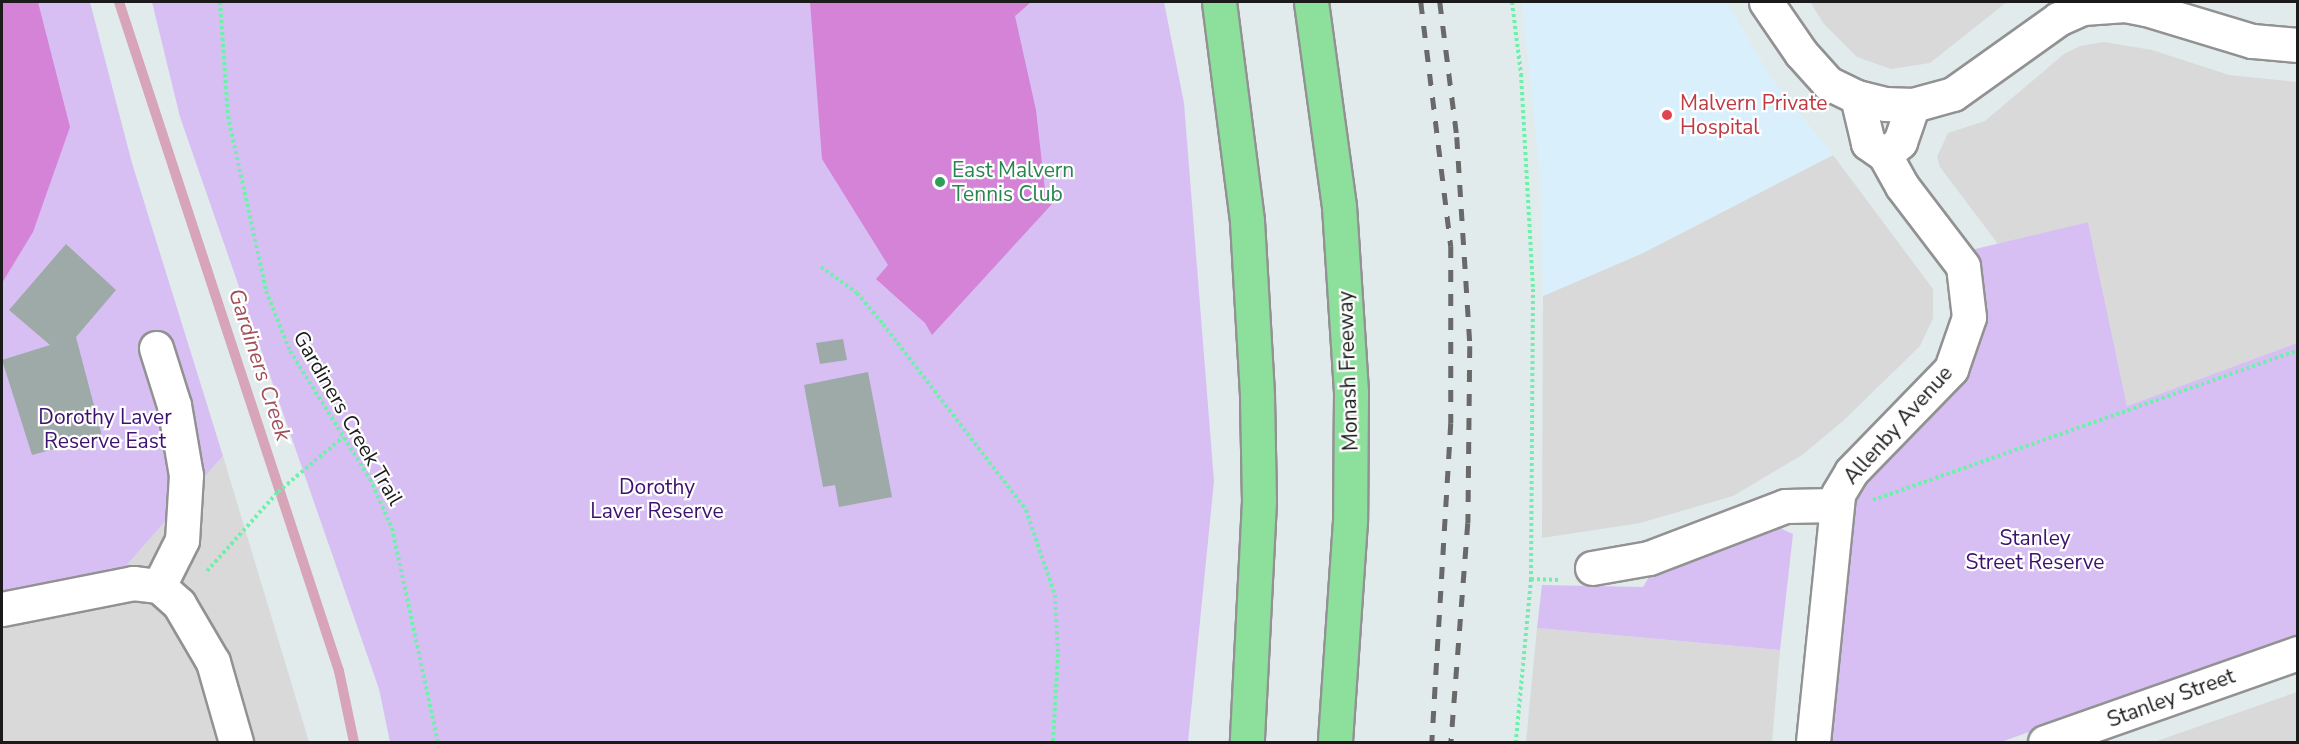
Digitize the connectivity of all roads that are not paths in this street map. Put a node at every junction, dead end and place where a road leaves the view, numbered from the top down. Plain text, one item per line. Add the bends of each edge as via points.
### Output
1 (1219, 2) edge
2 (1311, 2) edge
3 (1766, 2) edge
4 (2298, 45) edge
5 (1857, 97) junction
6 (1913, 105) junction
7 (1885, 155) junction
8 (156, 348) dead end
9 (1850, 504) junction
10 (1593, 568) dead end
11 (157, 591) junction
12 (2, 609) edge
13 (2298, 652) edge
14 (236, 742) edge
15 (1246, 742) edge
16 (1335, 742) edge
17 (1813, 742) edge
18 (2045, 742) edge

1 - 15 highway via 1240,148 1255,352 1258,501
2 - 16 highway, Monash Freeway via 1337,185 1351,393 1350,521
3 - 5 street via 1814,69 1828,83
4 - 6 street via 2252,41 2125,5 2083,8 2058,19 1961,89
5 - 6 street
5 - 7 street, Allenby Avenue via 1868,143
6 - 7 street via 1900,142
7 - 9 street, Allenby Avenue via 1902,186 1963,266 1969,317 1951,369 1851,472
8 - 11 street via 174,405 186,475 182,540
9 - 10 street, Allenby Avenue via 1785,506 1649,558
9 - 17 street, Allenby Avenue
11 - 12 street
11 - 14 street via 213,662
13 - 18 street, Stanley Street

